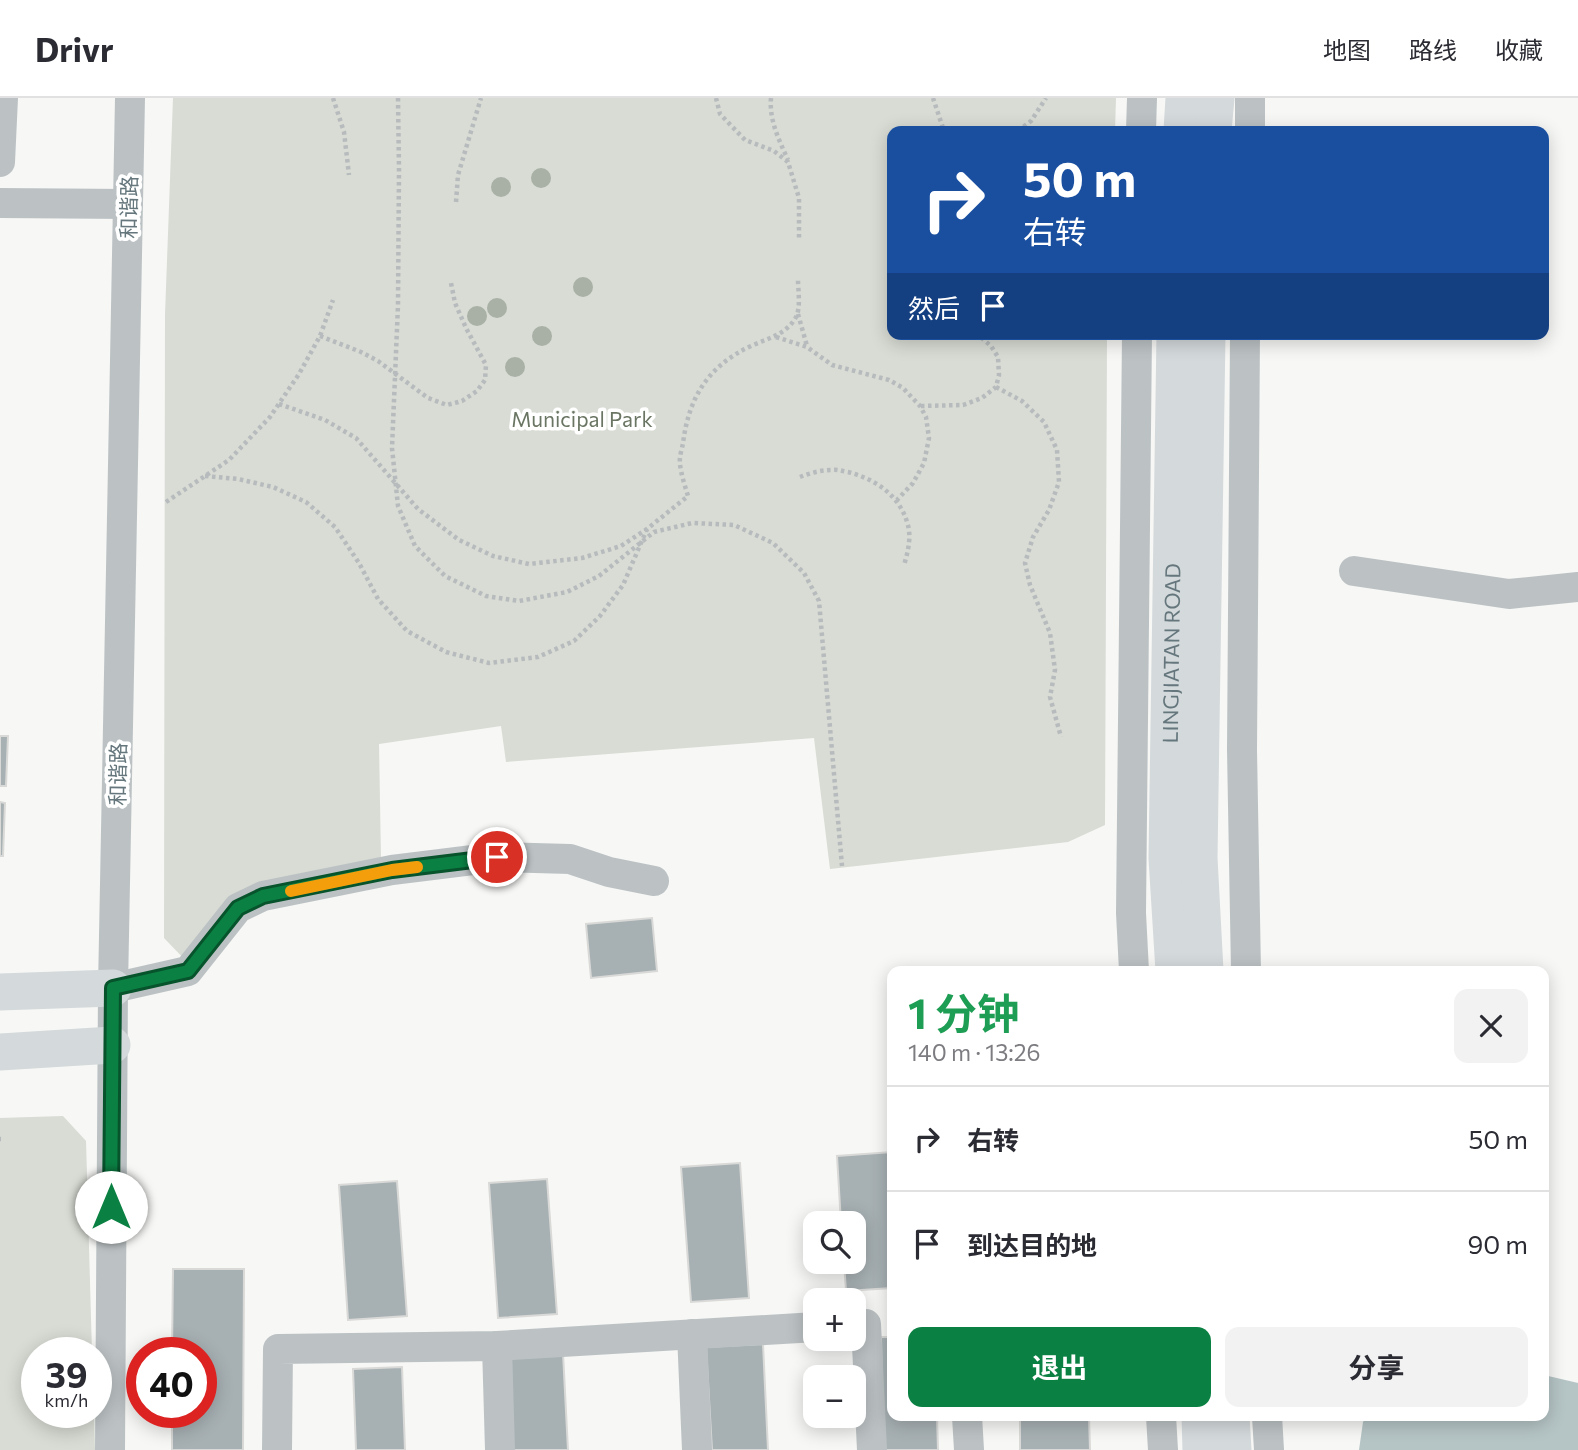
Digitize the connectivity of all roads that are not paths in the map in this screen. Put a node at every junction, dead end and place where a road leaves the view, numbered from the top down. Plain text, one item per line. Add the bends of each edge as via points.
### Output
1 (2, 98) edge
2 (131, 98) edge
3 (1142, 98) edge
4 (1184, 98) edge
5 (1216, 98) edge
6 (1250, 98) edge
7 (1140, 126) edge
8 (1181, 126) edge
9 (1213, 126) edge
10 (1250, 126) edge
11 (0, 162) edge
12 (0, 203) edge
13 (128, 204) junction
14 (1136, 340) edge
15 (1175, 340) edge
16 (1207, 340) edge
17 (1245, 340) edge
18 (1354, 571) dead end
19 (1578, 587) edge
20 (654, 881) dead end
21 (1134, 966) edge
22 (1174, 966) edge
23 (1205, 966) edge
24 (1246, 966) edge
25 (113, 988) junction
26 (0, 992) edge
27 (112, 1045) junction
28 (0, 1052) edge
29 (871, 1324) edge
30 (803, 1328) edge
31 (692, 1334) junction
32 (497, 1346) junction
33 (967, 1421) edge
34 (1161, 1421) edge
35 (1199, 1421) edge
36 (1231, 1421) edge
37 (1267, 1421) edge
38 (110, 1450) edge
39 (277, 1450) edge
40 (500, 1450) edge
41 (697, 1450) edge
42 (872, 1450) edge
43 (969, 1450) edge
44 (1163, 1450) edge
45 (1202, 1450) edge
46 (1233, 1450) edge
47 (1269, 1450) edge

1 - 11 street
2 - 13 street, 和谐路
3 - 7 street
4 - 8 main road
5 - 9 main road
6 - 10 street
12 - 13 street
13 - 25 street, 和谐路
14 - 21 street
15 - 22 main road, LINGJIATAN ROAD via 1167,858
16 - 23 main road, LINGJIATAN ROAD via 1199,858
17 - 24 street via 1242,750
18 - 19 street via 1509,594
20 - 25 street via 569,859 497,857 392,870 263,896 238,908 188,971
25 - 26 main road
25 - 27 street, 和谐路
27 - 28 main road
27 - 38 street, 和谐路
29 - 42 street
30 - 31 street
31 - 32 street
31 - 41 street
32 - 39 street via 278,1349
32 - 40 street
33 - 43 street
34 - 44 street
35 - 45 main road
36 - 46 main road
37 - 47 street

